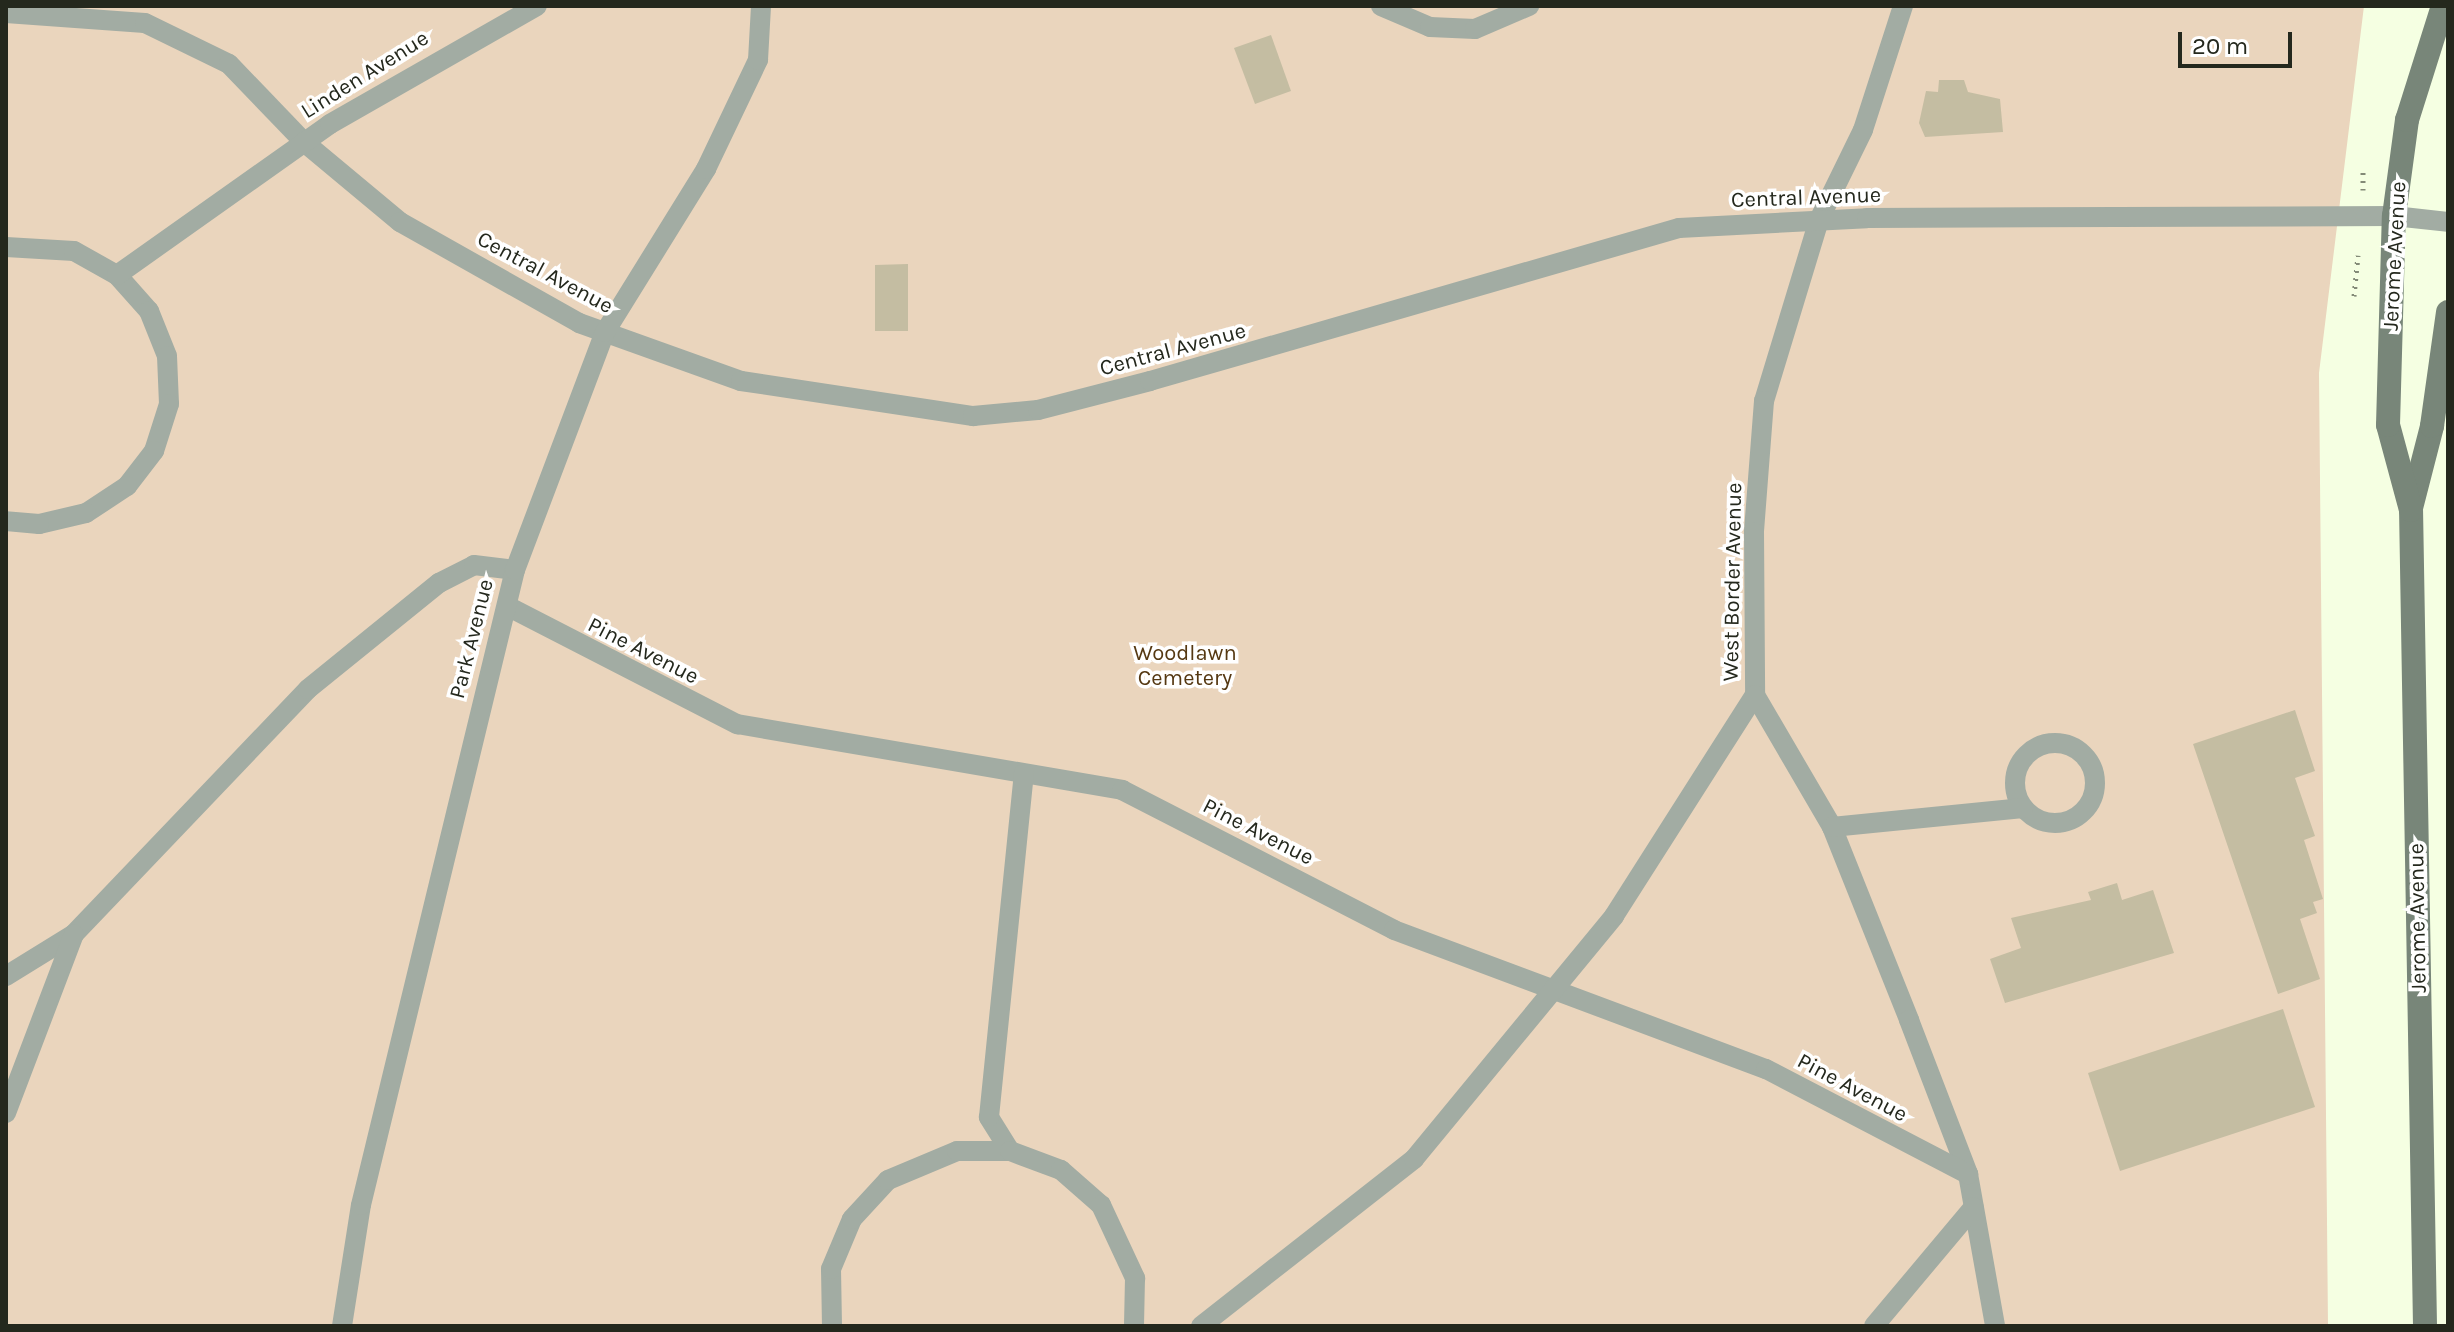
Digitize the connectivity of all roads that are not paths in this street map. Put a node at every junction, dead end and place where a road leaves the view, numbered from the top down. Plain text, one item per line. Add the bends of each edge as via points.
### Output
1 (537, 6) edge
2 (761, 6) edge
3 (1381, 6) edge
4 (1529, 6) edge
5 (1903, 6) edge
6 (2443, 6) edge
7 (6, 13) edge
8 (2431, 17) edge
9 (304, 142) junction
10 (2394, 216) junction
11 (1819, 220) junction
12 (2448, 222) edge
13 (6, 247) edge
14 (117, 275) junction
15 (2448, 312) edge
16 (605, 332) junction
17 (2411, 510) junction
18 (6, 521) edge
19 (515, 570) junction
20 (507, 606) junction
21 (1755, 695) junction
22 (1024, 774) junction
23 (2023, 808) junction
24 (1832, 827) junction
25 (74, 934) junction
26 (6, 976) edge
27 (1558, 988) junction
28 (6, 1113) edge
29 (1010, 1151) junction
30 (1968, 1174) junction
31 (1974, 1207) junction
32 (342, 1326) edge
33 (832, 1326) edge
34 (1134, 1326) edge
35 (1201, 1326) edge
36 (1874, 1326) edge
37 (1995, 1326) edge
38 (2425, 1326) edge

1 - 9 lane, Linden Avenue via 492,26
2 - 16 lane, Park Avenue via 758,60 706,169
3 - 4 lane via 1430,27 1475,29
5 - 11 lane, West Border Avenue via 1863,130
6 - 8 main road, Jerome Avenue
7 - 9 lane, Central Avenue via 145,23 229,64
8 - 10 main road, Jerome Avenue
9 - 14 lane, Linden Avenue
9 - 16 lane, Central Avenue via 400,222
10 - 11 lane, Central Avenue
10 - 12 lane, Central Avenue
10 - 17 main road, Jerome Avenue via 2388,425
11 - 16 lane, Central Avenue via 1679,228 1038,410 973,416 741,381
11 - 21 lane, West Border Avenue via 1764,401 1754,532
13 - 14 lane via 74,251
14 - 18 lane via 149,311 167,356 169,404 154,451 127,486 86,513 39,524
15 - 17 main road, Jerome Avenue via 2432,426
16 - 19 lane, Park Avenue
17 - 38 main road, Jerome Avenue
19 - 20 lane, Park Avenue
19 - 25 lane via 474,565 439,583 308,689
20 - 22 lane, Pine Avenue via 737,724
20 - 32 lane, Park Avenue via 361,1205
21 - 24 lane, West Border Avenue
21 - 27 lane via 1614,916
22 - 27 lane, Pine Avenue via 1122,790 1394,930
22 - 29 lane via 989,1117
23 - 23 lane via 2048,822 2075,818 2093,797 2087,757 2053,742 2030,751 2016,772
23 - 24 lane
24 - 30 lane, West Border Avenue
25 - 26 lane
25 - 28 lane
27 - 30 lane, Pine Avenue via 1766,1069
27 - 35 lane via 1414,1159
29 - 33 lane via 957,1151 888,1180 852,1219 831,1269
29 - 34 lane via 1061,1170 1101,1205 1135,1278
30 - 31 lane, West Border Avenue
31 - 36 lane
31 - 37 lane, West Border Avenue

